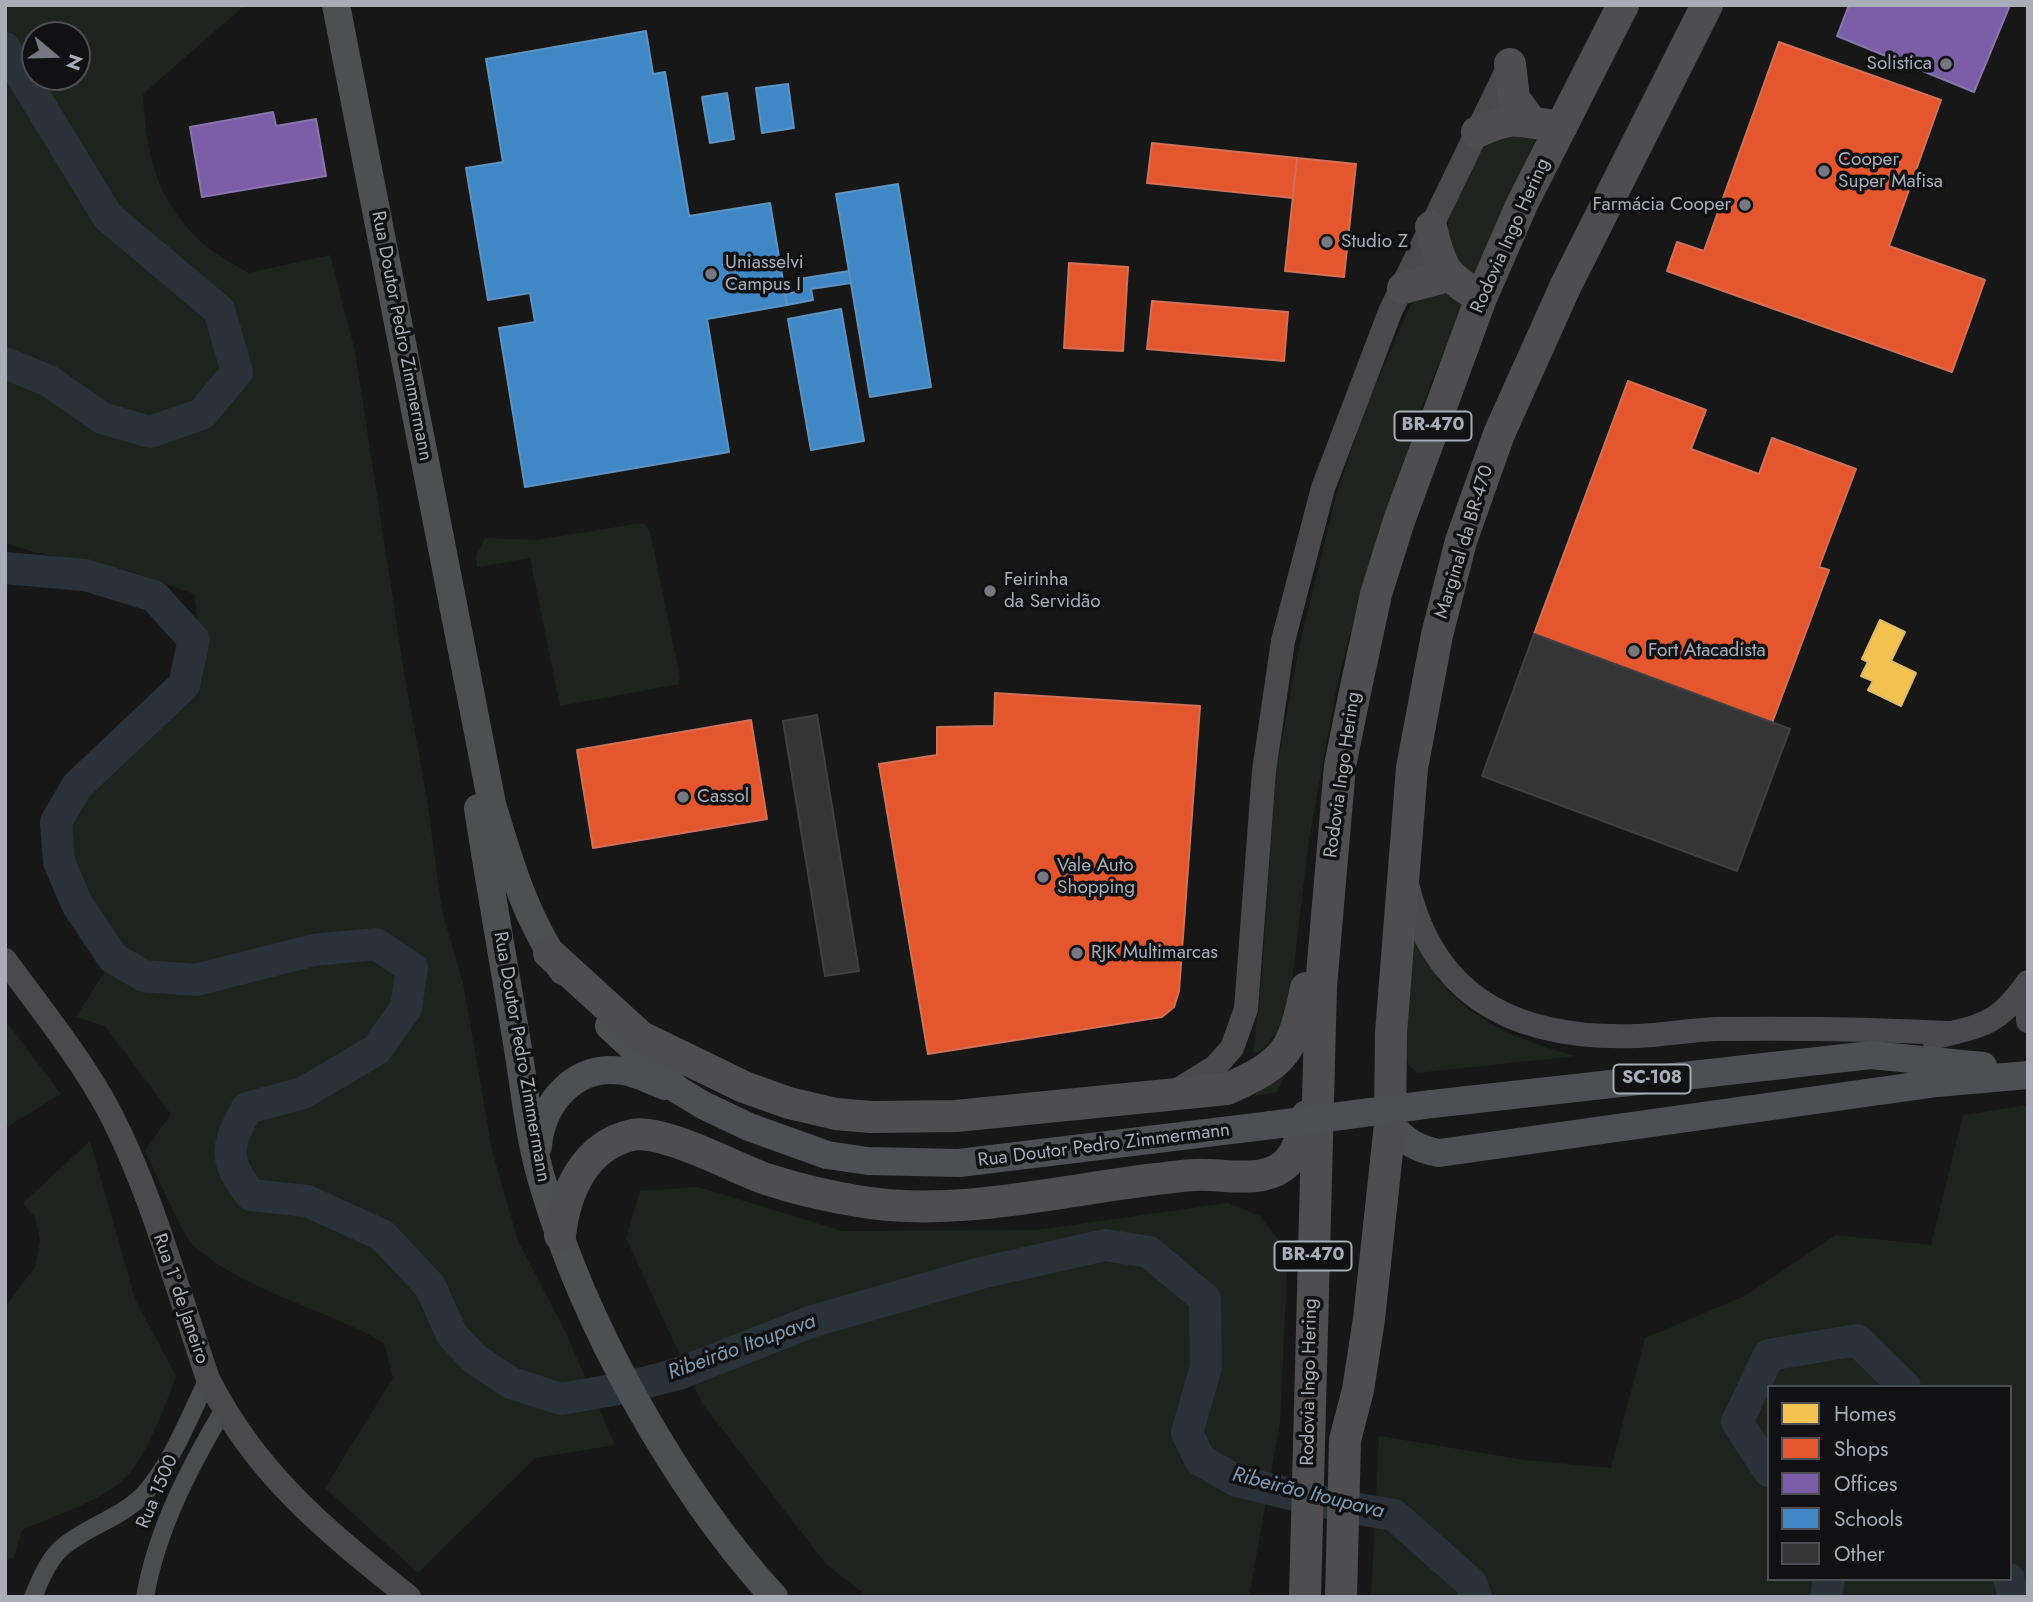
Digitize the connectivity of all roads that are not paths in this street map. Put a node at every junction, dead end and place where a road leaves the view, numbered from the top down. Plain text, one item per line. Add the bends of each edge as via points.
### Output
1 (336, 5) edge
2 (1623, 5) edge
3 (1707, 5) edge
4 (1510, 64) joint
5 (1529, 119) junction
6 (1562, 126) junction
7 (1477, 132) junction
8 (1431, 227) junction
9 (1448, 276) junction
10 (1403, 288) junction
11 (1481, 298) junction
12 (466, 666) junction
13 (1402, 870) junction
14 (1329, 874) junction
15 (549, 953) junction
16 (5, 960) edge
17 (2028, 982) edge
18 (2028, 987) edge
19 (2028, 1021) edge
20 (1949, 1033) junction
21 (1871, 1055) junction
22 (2028, 1073) edge
23 (1318, 1078) junction
24 (678, 1090) junction
25 (1170, 1095) junction
26 (1390, 1124) junction
27 (537, 1161) junction
28 (561, 1235) junction
29 (208, 1379) junction
30 (223, 1409) junction
31 (33, 1597) edge
32 (145, 1597) edge
33 (409, 1597) edge
34 (774, 1597) edge
35 (1306, 1597) edge
36 (1341, 1597) edge

1 - 12 main road, Rua Doutor Pedro Zimmermann
2 - 6 highway, Rodovia Ingo Hering / BR-470
3 - 13 highway, Marginal da BR-470 via 1566,285 1499,434 1461,541 1422,702
4 - 5 highway via 1514,98
4 - 7 street
5 - 6 highway
5 - 7 highway via 1503,120
6 - 11 highway, Rodovia Ingo Hering / BR-470
7 - 8 street
8 - 9 highway
8 - 10 street
9 - 10 highway
9 - 11 highway
10 - 25 street via 1323,488 1283,641 1264,771 1247,1009 1233,1048 1215,1067
11 - 14 highway, Rodovia Ingo Hering / BR-470 via 1376,594 1340,766
12 - 15 main road, Rua Doutor Pedro Zimmermann via 505,849
12 - 27 main road, Rua Doutor Pedro Zimmermann via 478,809
13 - 20 street via 1414,914 1436,958 1493,1011 1524,1024 1598,1036 1825,1028
13 - 26 highway, Marginal da BR-470
14 - 23 highway, Rodovia Ingo Hering / BR-470
14 - 25 highway via 1296,1035 1285,1054 1227,1089
15 - 24 main road, Rua Doutor Pedro Zimmermann via 593,1009
15 - 25 highway via 641,1037 705,1070 789,1103 835,1114 912,1117
16 - 29 street, Rua 1º de Janeiro via 88,1074 109,1112 131,1159
17 - 20 street via 2008,1009 1988,1022
18 - 19 street
20 - 21 street
21 - 22 main road, Rua Doutor Pedro Zimmermann / SC-108
21 - 24 main road, Rua Doutor Pedro Zimmermann / SC-108, bridge via 959,1163 868,1161 827,1155 749,1127
22 - 26 main road via 1439,1153 1401,1138
23 - 28 highway via 1294,1154 1281,1167 1260,1176 1195,1175 911,1208 862,1202 767,1179 664,1139 634,1134 617,1140 582,1169 570,1189
23 - 35 highway, Rodovia Ingo Hering / BR-470
24 - 27 main road via 623,1071 600,1070 580,1077 554,1099 544,1117
26 - 36 highway, Rodovia Ingo Hering via 1369,1319 1345,1440
27 - 28 main road, Rua Doutor Pedro Zimmermann
28 - 34 main road, Rua Doutor Pedro Zimmermann via 607,1346 676,1467 741,1561
29 - 30 street, Rua 1º de Janeiro
29 - 31 street via 162,1471 144,1495 64,1546 50,1561
30 - 32 street, Rua 1500 via 192,1464 151,1560
30 - 33 street, Rua 1º de Janeiro via 264,1467 318,1524

